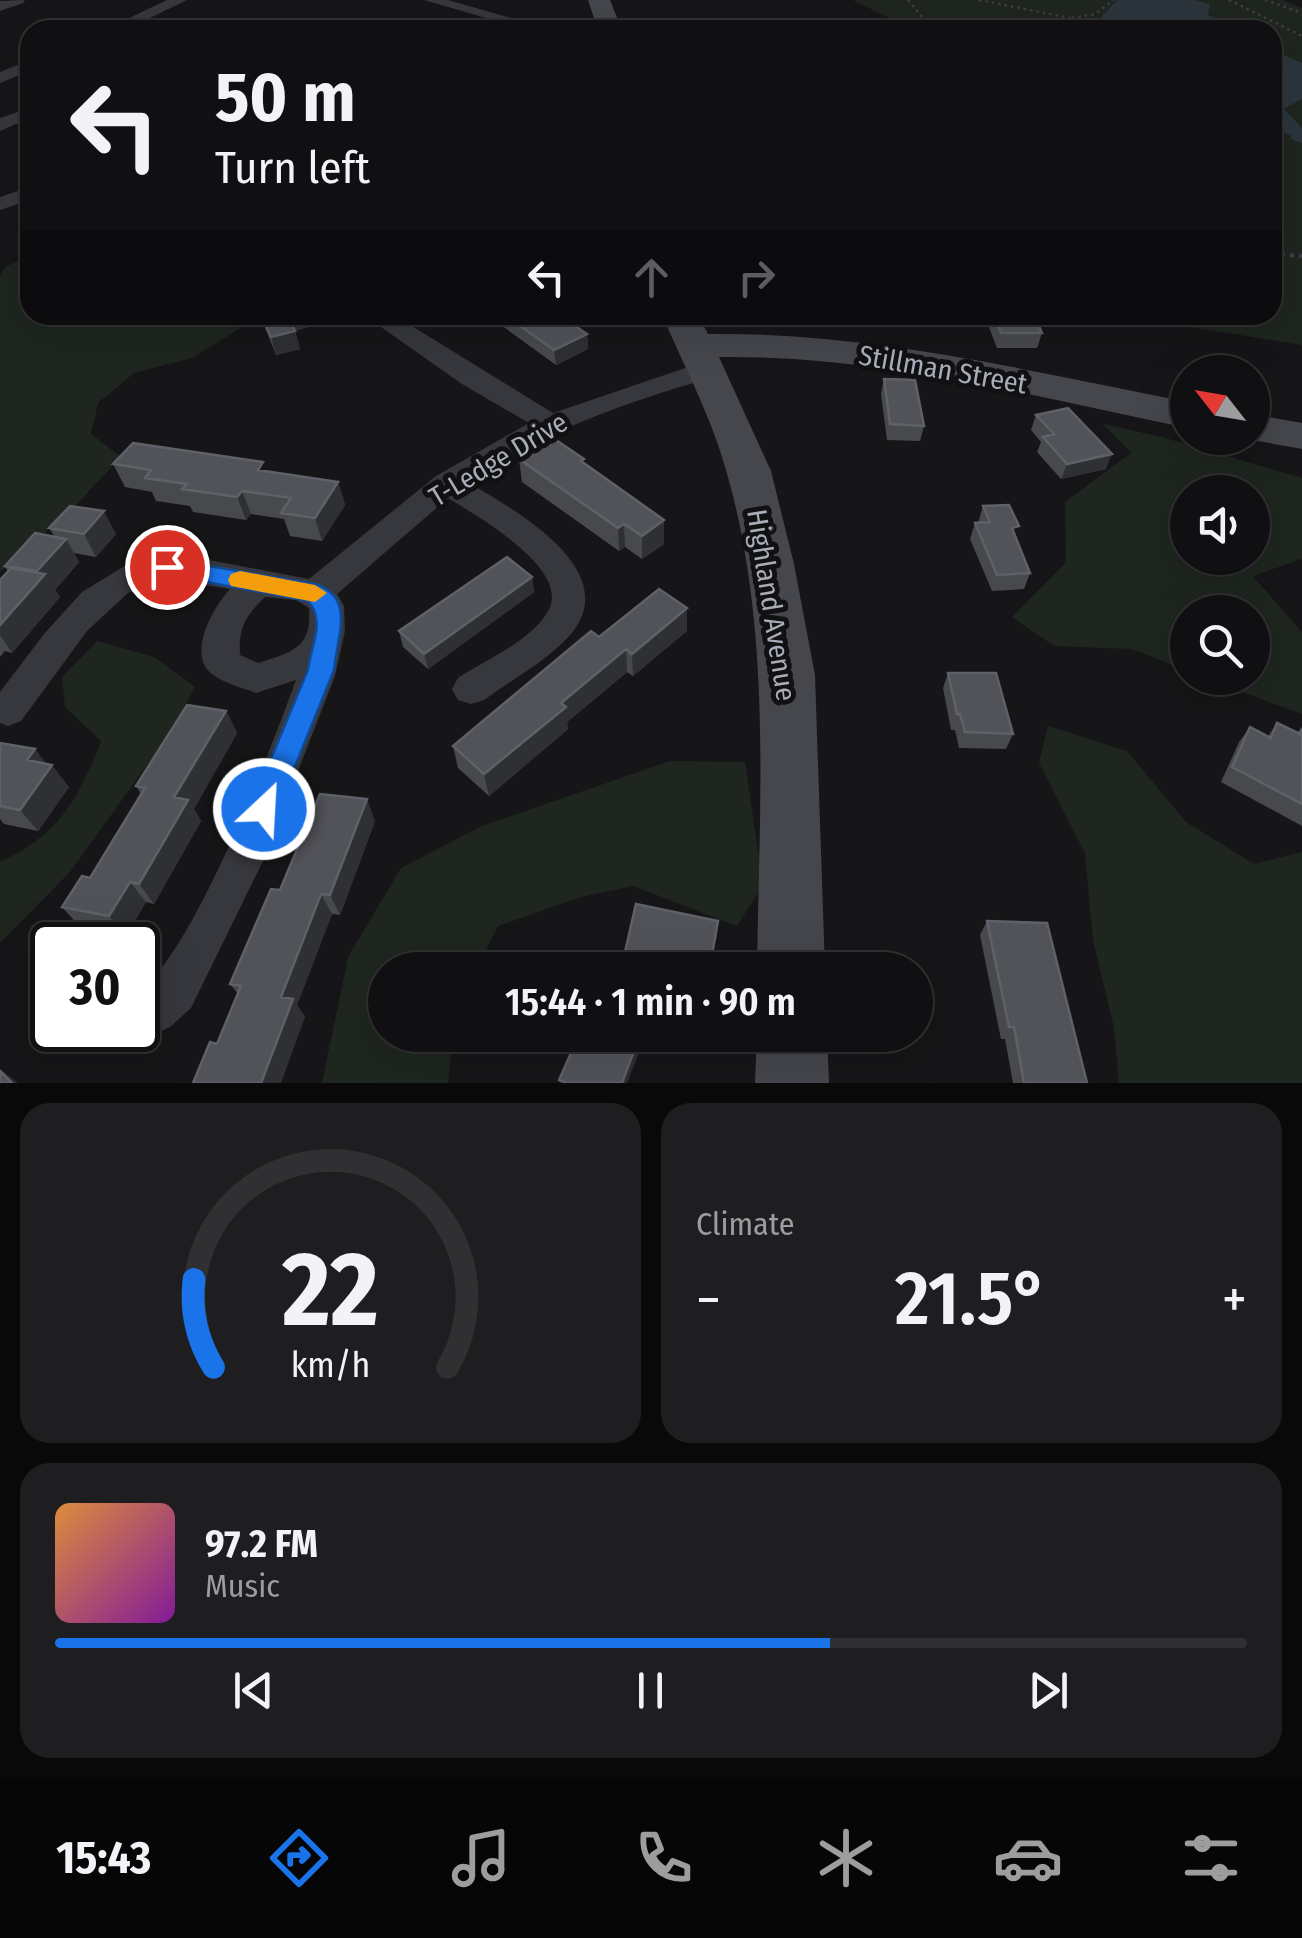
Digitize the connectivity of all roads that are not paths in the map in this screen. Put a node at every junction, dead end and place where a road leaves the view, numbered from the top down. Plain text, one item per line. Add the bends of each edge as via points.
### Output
1 (18, 0) edge
2 (180, 0) edge
3 (431, 0) edge
4 (0, 6) edge
5 (488, 14) junction
6 (135, 20) edge
7 (474, 20) edge
8 (509, 20) edge
9 (400, 325) edge
10 (694, 344) edge
11 (1170, 411) edge
12 (552, 424) junction
13 (1270, 430) edge
14 (1302, 436) edge
15 (448, 482) junction
16 (258, 584) junction
17 (315, 593) junction
18 (323, 647) junction
19 (471, 689) dead end
20 (8, 710) dead end
21 (791, 952) edge
22 (160, 1005) edge
23 (792, 1052) edge
24 (792, 1083) edge

1 - 4 street
2 - 6 street
3 - 5 street
5 - 7 street
5 - 8 street
9 - 12 street
10 - 11 street, Stillman Street via 834,349
10 - 12 street, T-Ledge Drive via 640,389
10 - 21 street, Highland Avenue via 748,471 788,675
12 - 15 street, T-Ledge Drive
13 - 14 street
15 - 17 street, T-Ledge Drive
15 - 19 street via 510,523 570,582 563,618
16 - 17 street
16 - 18 street via 218,634 224,662 256,678 298,665
16 - 20 street via 167,567 129,576 86,610
17 - 18 street via 331,623
18 - 22 street via 292,750 223,898 175,990
23 - 24 street

